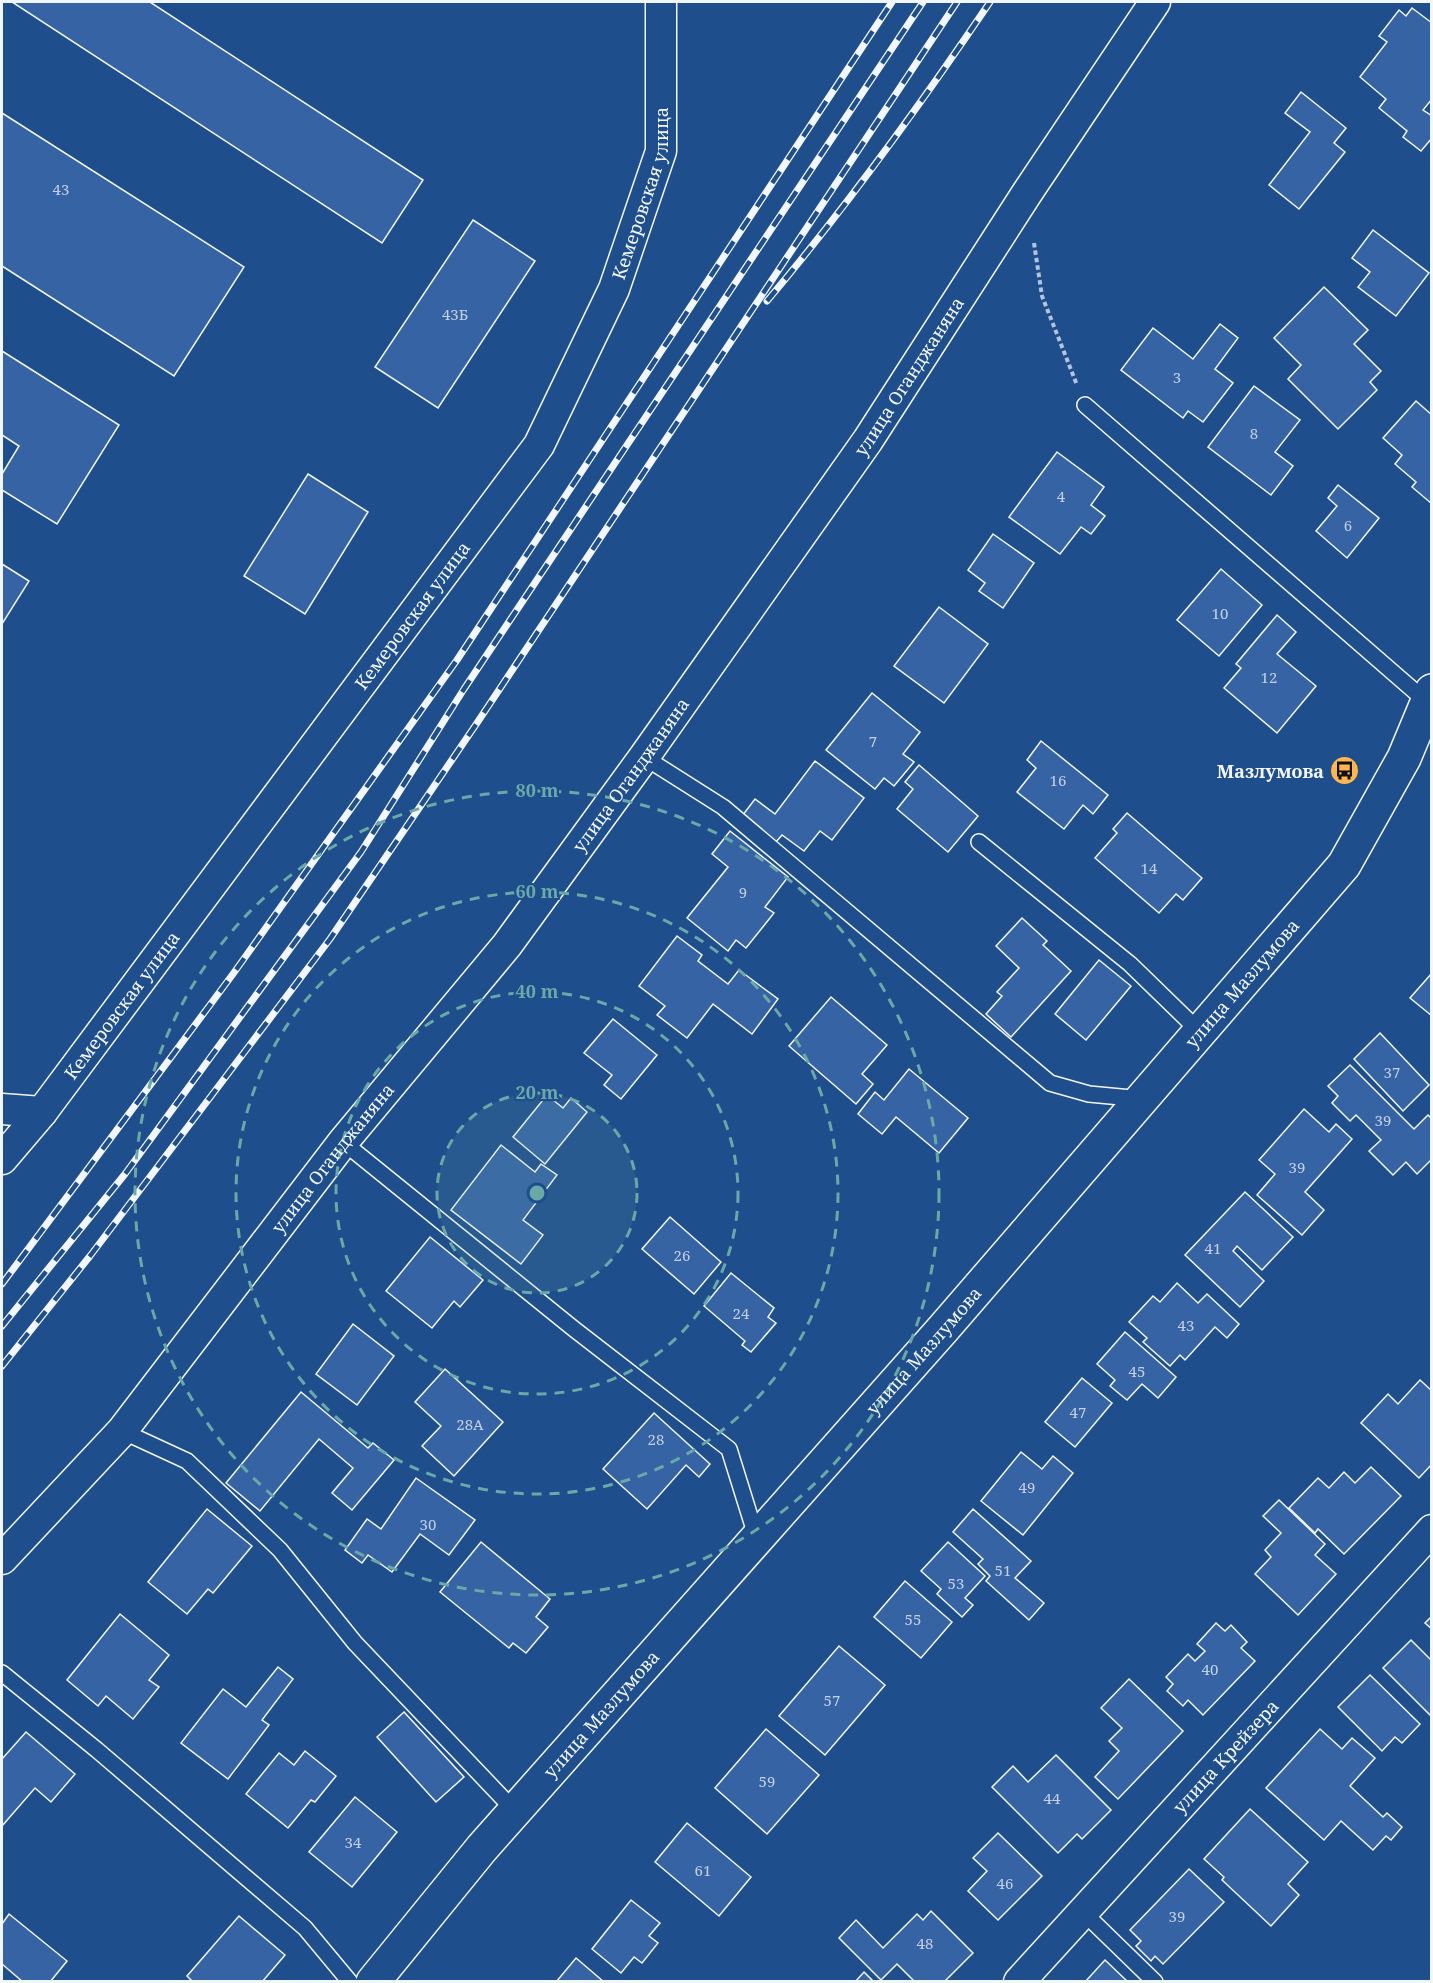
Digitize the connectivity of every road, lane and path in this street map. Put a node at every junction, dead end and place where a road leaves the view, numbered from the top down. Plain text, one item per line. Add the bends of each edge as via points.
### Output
1 (661, 2) edge
2 (1155, 2) edge
3 (1027, 193) junction
4 (1085, 405) joint
5 (1429, 696) edge
6 (644, 758) junction
7 (978, 842) dead end
8 (1200, 1032) junction
9 (1142, 1099) junction
10 (2, 1109) edge
11 (42, 1112) junction
12 (343, 1142) junction
13 (2, 1159) edge
14 (122, 1431) junction
15 (1431, 1530) edge
16 (757, 1539) junction
17 (2, 1559) edge
18 (2, 1673) edge
19 (515, 1810) junction
20 (1083, 1912) junction
21 (350, 1982) edge
22 (374, 1982) edge
23 (1019, 1982) edge
24 (1155, 1982) edge

1 - 11 street, Кемеровская улица via 661,151 614,289 538,445
2 - 3 street, улица Оганджаняна
3 - 4 path via 1042,296
3 - 6 street, улица Оганджаняна via 868,440
4 - 5 lane
5 - 8 street, улица Мазлумова via 1404,758 1344,865
6 - 9 lane via 723,807 1050,1083 1089,1094
6 - 12 street, улица Оганджаняна via 507,945
7 - 8 lane via 1130,964
8 - 9 street, улица Мазлумова
9 - 16 street, улица Мазлумова
10 - 11 street
11 - 13 street, Кемеровская улица
12 - 14 street, улица Оганджаняна
12 - 16 lane via 729,1449
14 - 17 street, улица Оганджаняна
14 - 19 lane via 187,1461 280,1550 355,1643
15 - 20 street, улица Крейзера
16 - 19 street, улица Мазлумова
18 - 21 lane via 305,1928
19 - 22 street, улица Мазлумова
20 - 23 street, улица Крейзера
20 - 24 lane

